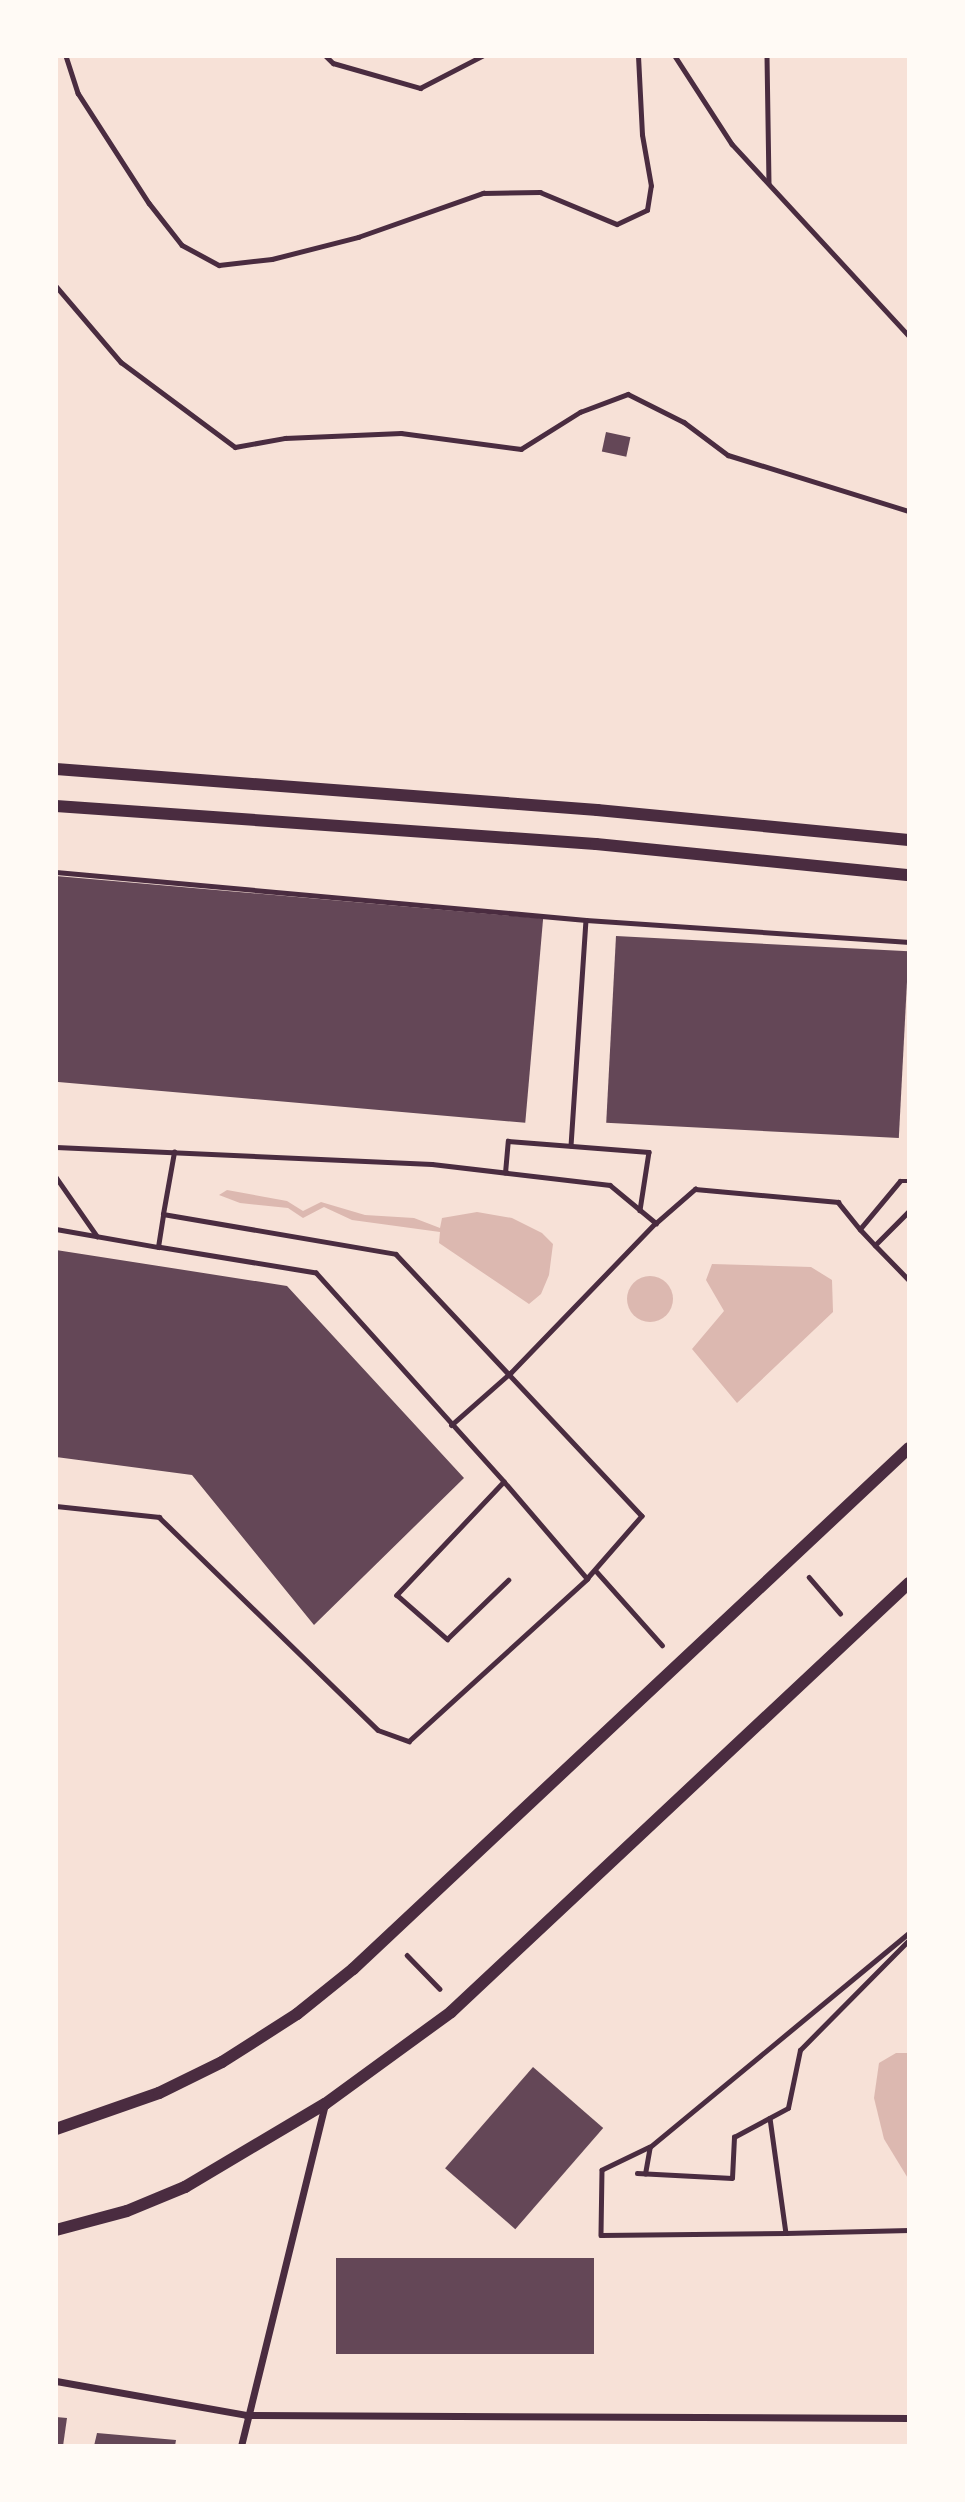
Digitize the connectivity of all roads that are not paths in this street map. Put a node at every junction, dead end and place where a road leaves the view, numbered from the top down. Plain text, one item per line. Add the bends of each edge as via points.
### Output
1 (56, 769) edge
2 (56, 806) edge
3 (909, 840) edge
4 (909, 875) edge
5 (909, 1448) edge
6 (909, 1583) edge
7 (325, 2104) junction
8 (56, 2129) edge
9 (56, 2230) edge
10 (56, 2381) edge
11 (246, 2415) junction
12 (909, 2418) edge
13 (241, 2446) edge

1 - 3 street via 597,810
2 - 4 street via 596,844
5 - 8 street via 297,2014 222,2062 159,2093
6 - 7 street via 458,2006
7 - 9 street via 185,2187 127,2211
7 - 11 street
10 - 11 street
11 - 12 street
11 - 13 street

